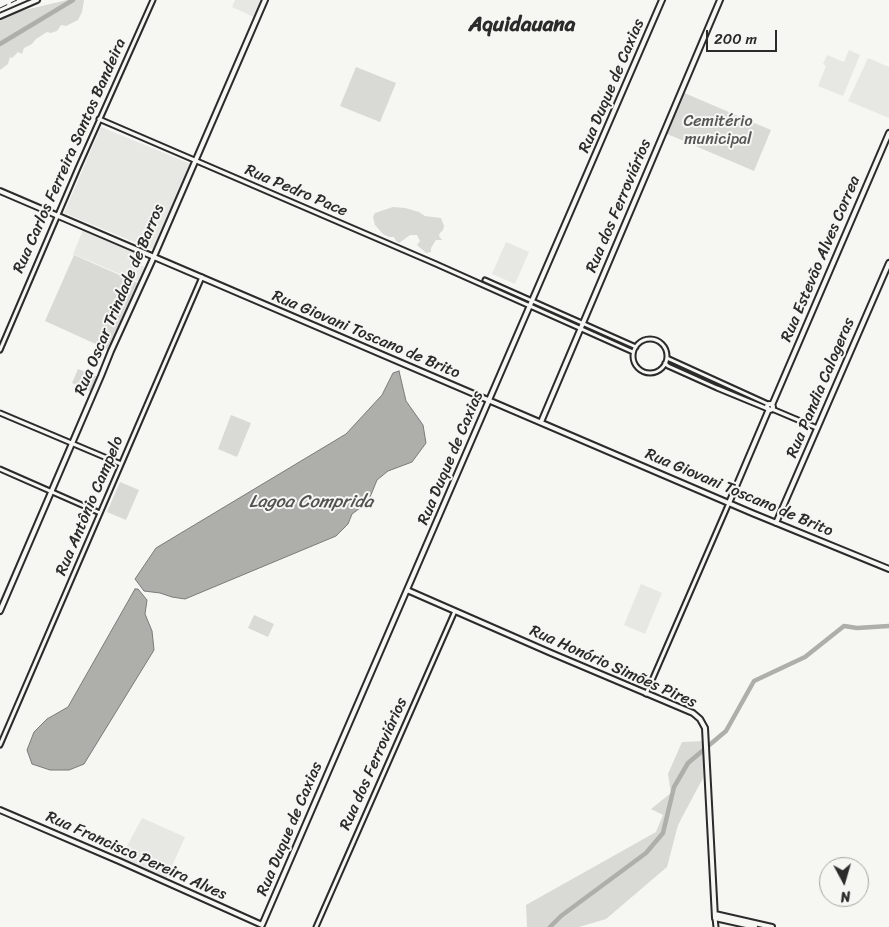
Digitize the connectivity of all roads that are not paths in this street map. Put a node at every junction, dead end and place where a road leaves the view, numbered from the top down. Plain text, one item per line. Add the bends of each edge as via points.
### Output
1 (37, 0) edge
2 (153, 0) edge
3 (265, 0) edge
4 (662, 0) edge
5 (720, 0) edge
6 (0, 16) edge
7 (99, 120) junction
8 (889, 133) edge
9 (195, 161) junction
10 (0, 191) edge
11 (58, 216) junction
12 (153, 257) junction
13 (889, 263) edge
14 (202, 278) junction
15 (485, 280) dead end
16 (533, 301) junction
17 (530, 306) junction
18 (583, 323) junction
19 (581, 328) junction
20 (636, 346) junction
21 (0, 350) edge
22 (634, 352) junction
23 (667, 358) junction
24 (665, 363) junction
25 (489, 401) junction
26 (770, 406) junction
27 (0, 413) edge
28 (540, 422) junction
29 (817, 428) junction
30 (72, 443) junction
31 (121, 464) junction
32 (0, 469) edge
33 (51, 492) junction
34 (729, 503) junction
35 (100, 513) junction
36 (776, 523) junction
37 (889, 569) edge
38 (407, 590) junction
39 (0, 611) edge
40 (455, 611) junction
41 (646, 694) junction
42 (0, 745) edge
43 (0, 810) edge
44 (715, 916) junction
45 (262, 925) junction
46 (268, 927) edge
47 (316, 927) edge
48 (716, 927) edge
49 (755, 927) edge
50 (772, 927) edge

1 - 6 main road
2 - 7 street, Rua Carlos Ferreira Santos Bandeira
3 - 9 main road, Rua Oscar Trindade de Barros
4 - 16 main road, Rua Duque de Caxias
5 - 18 main road, Rua dos Ferroviários
7 - 9 street, Rua Pedro Pace
7 - 11 street, Rua Carlos Ferreira Santos Bandeira
8 - 26 main road, Rua Estevão Alves Correa
9 - 12 main road, Rua Oscar Trindade de Barros
9 - 17 street, Rua Pedro Pace
10 - 11 main road, Rua Giovani Toscano de Brito
11 - 12 main road, Rua Giovani Toscano de Brito
11 - 21 street, Rua Carlos Ferreira Santos Bandeira
12 - 14 main road, Rua Giovani Toscano de Brito
12 - 30 main road, Rua Oscar Trindade de Barros
13 - 29 main road, Rua Pandia Calogeras
14 - 25 main road, Rua Giovani Toscano de Brito
14 - 31 street, Rua Antônio Campelo
15 - 16 street
16 - 17 main road, Rua Duque de Caxias
16 - 18 street
17 - 19 street, Rua Pedro Pace
17 - 25 main road, Rua Duque de Caxias
18 - 19 main road, Rua dos Ferroviários
18 - 20 street
19 - 22 street, Rua Pedro Pace
19 - 28 main road, Rua dos Ferroviários
20 - 22 street
20 - 23 street via 644,340 657,340 664,346
22 - 24 street via 634,362 645,372 656,371
23 - 24 street
23 - 26 street
24 - 26 street
25 - 28 main road, Rua Giovani Toscano de Brito
25 - 38 main road, Rua Duque de Caxias
26 - 29 street
26 - 34 main road, Rua Estevão Alves Correa
27 - 30 street
28 - 34 main road, Rua Giovani Toscano de Brito
29 - 36 main road, Rua Pandia Calogeras
30 - 31 street
30 - 33 main road, Rua Oscar Trindade de Barros
31 - 35 street, Rua Antônio Campelo
32 - 33 street
33 - 35 street
33 - 39 main road, Rua Oscar Trindade de Barros
34 - 36 main road, Rua Giovani Toscano de Brito
34 - 41 street, Rua Estevão Alves Correa
35 - 42 street, Rua Antônio Campelo
36 - 37 main road, Rua Giovani Toscano de Brito
38 - 40 main road, Rua Honório Simões Pires
38 - 45 main road, Rua Duque de Caxias
40 - 41 main road, Rua Honório Simões Pires
40 - 47 street, Rua dos Ferroviários
41 - 44 main road, Rua Honório Simões Pires via 693,713 705,728
43 - 45 main road, Rua Francisco Pereira Alves
44 - 48 street, Rua Honório Simões Pires
44 - 49 main road
44 - 50 main road
45 - 46 street

